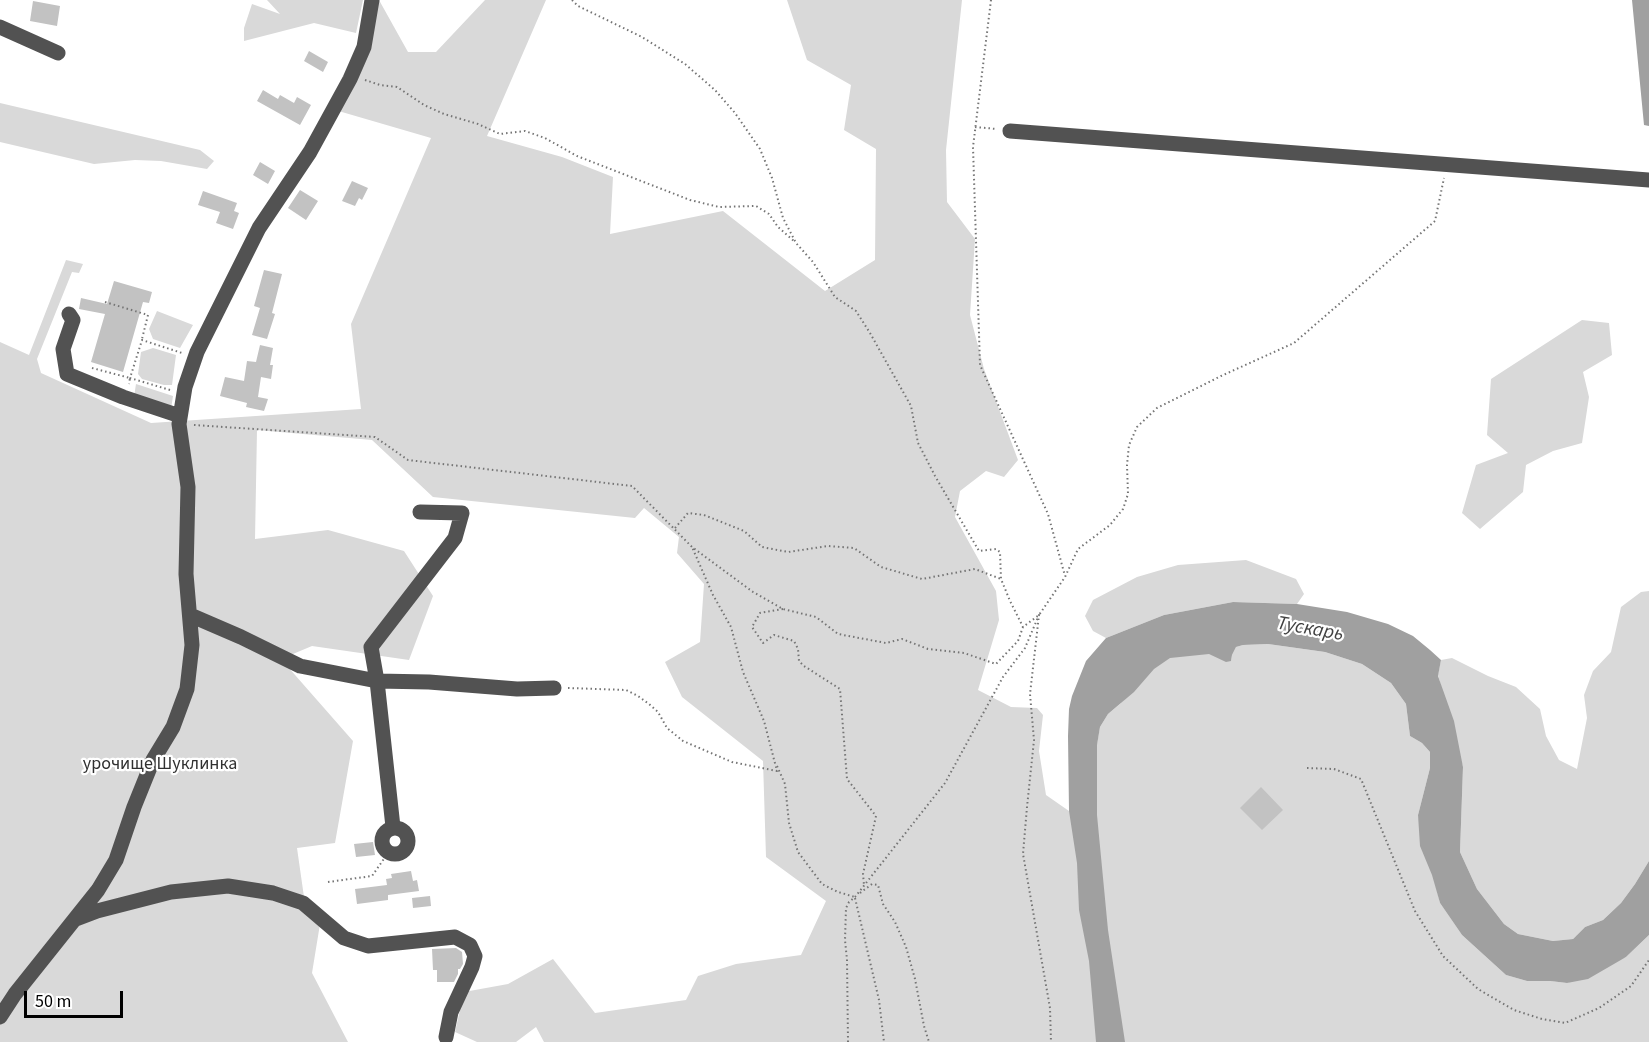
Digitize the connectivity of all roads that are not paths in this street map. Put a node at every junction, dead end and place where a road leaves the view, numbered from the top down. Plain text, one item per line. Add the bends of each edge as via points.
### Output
1 (372, 0) edge
2 (0, 27) edge
3 (58, 53) dead end
4 (1010, 131) road end
5 (1649, 180) edge
6 (69, 315) dead end
7 (179, 420) junction
8 (420, 512) dead end
9 (190, 615) junction
10 (376, 681) junction
11 (554, 688) road end
12 (393, 827) junction
13 (75, 919) junction
14 (0, 1017) edge
15 (446, 1038) dead end

1 - 7 street via 364,47 350,79 310,152 259,228 210,325 195,358
2 - 3 street
4 - 5 street
6 - 7 street via 72,320 63,349 67,374
7 - 9 street via 188,487 186,574
8 - 10 street via 462,513 455,538 371,647
9 - 10 street via 300,666
9 - 13 street via 192,645 187,689 173,727 153,760 116,860
10 - 11 street
10 - 12 street
12 - 12 street via 402,829 409,840 404,851 396,854 388,853 381,841
13 - 14 street
13 - 15 street via 171,892 228,886 273,893 303,903 344,938 368,946 455,937 470,945 475,957 451,1012

